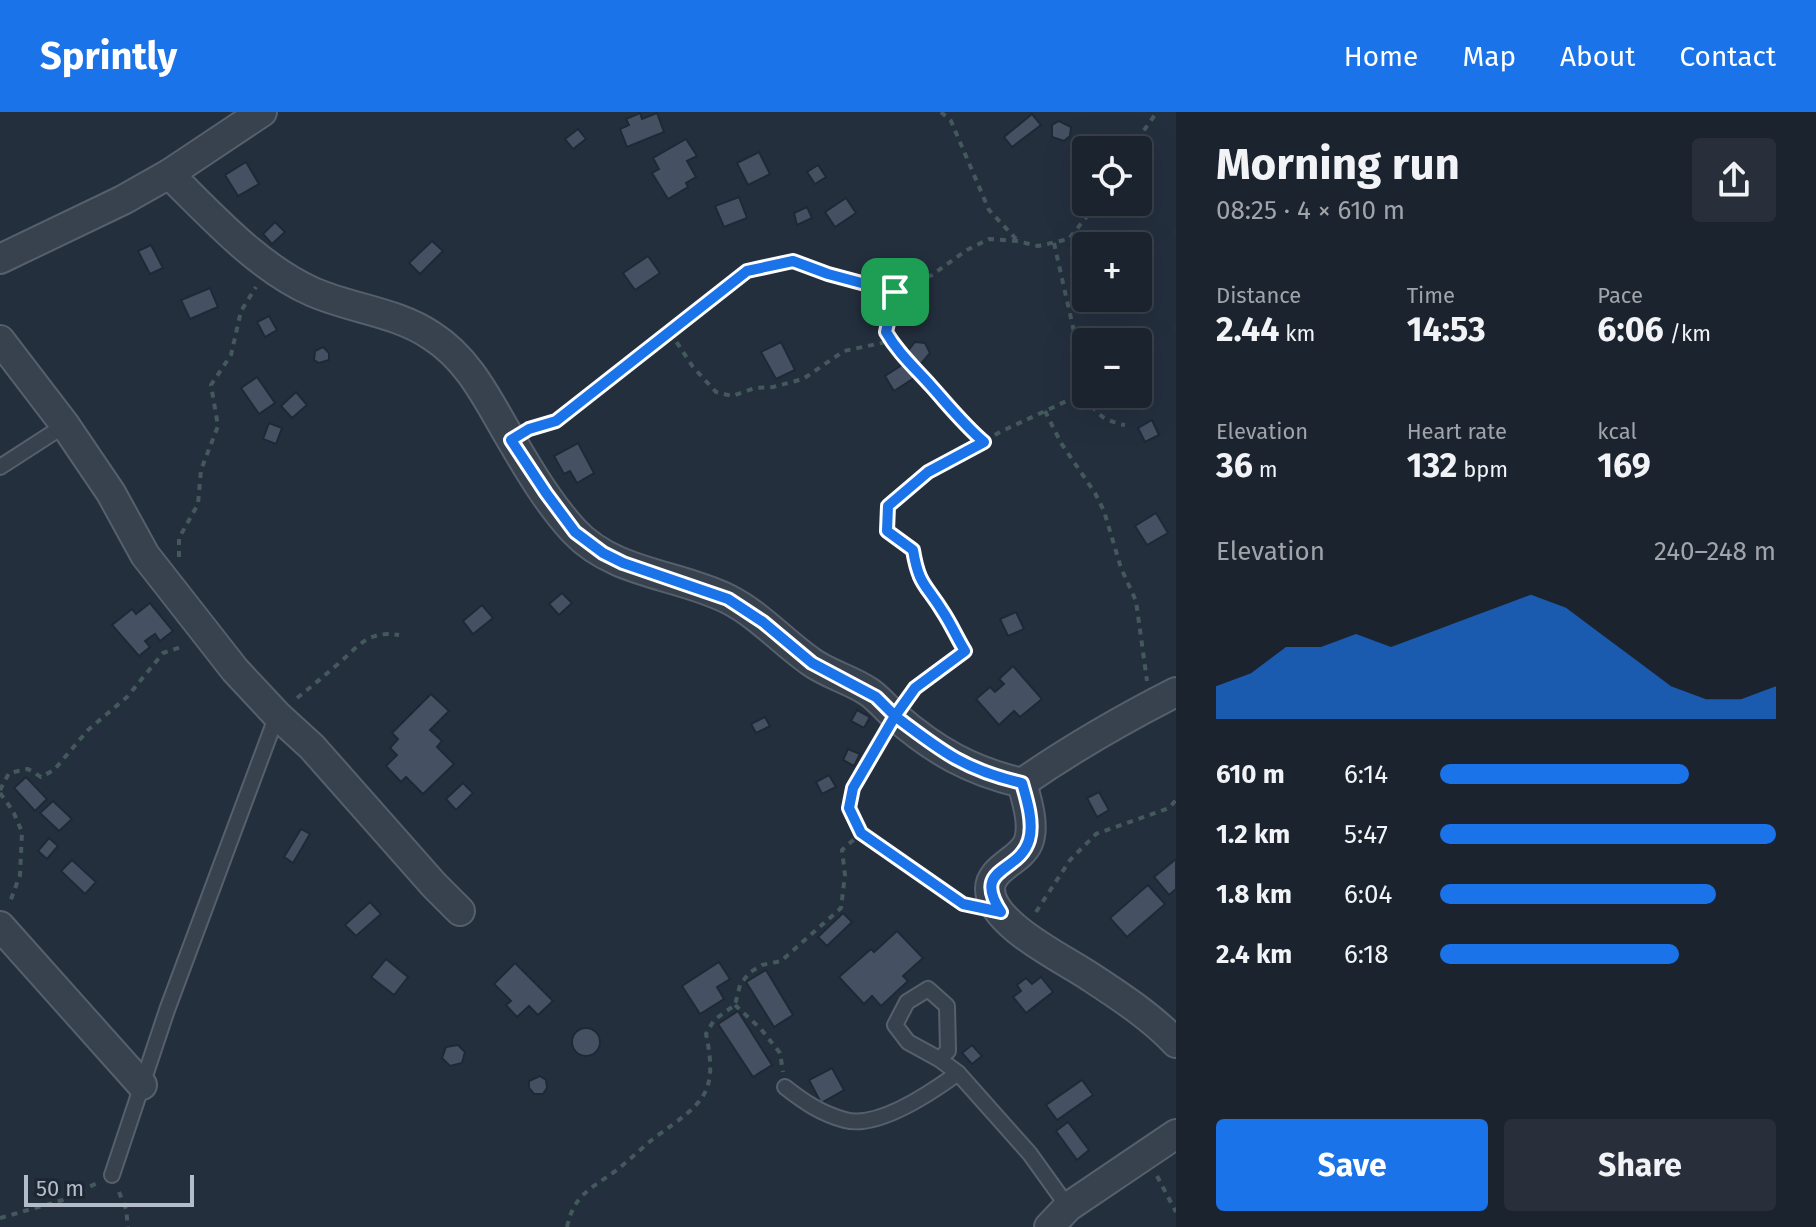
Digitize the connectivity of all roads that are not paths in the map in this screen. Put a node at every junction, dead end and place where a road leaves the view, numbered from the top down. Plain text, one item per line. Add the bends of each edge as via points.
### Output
1 (262, 112) edge
2 (169, 174) junction
3 (0, 259) edge
4 (0, 340) edge
5 (65, 425) junction
6 (0, 467) edge
7 (1176, 692) edge
8 (277, 715) junction
9 (1022, 783) junction
10 (460, 911) dead end
11 (1, 928) edge
12 (1176, 1043) edge
13 (939, 1059) junction
14 (958, 1073) junction
15 (142, 1085) junction
16 (785, 1087) road end
17 (1176, 1134) edge
18 (112, 1175) road end
19 (1058, 1217) edge

1 - 2 street
2 - 3 street
2 - 9 street via 290,280 432,336 469,369 575,532 603,553 728,599 812,663 876,697 958,762
4 - 5 street
5 - 6 lane
5 - 8 street via 145,555
7 - 9 street
8 - 10 street
8 - 15 lane
9 - 12 street via 1028,843 993,877 992,899 1024,935 1089,976
11 - 15 street
13 - 13 lane via 908,1042 895,1025 907,1002 928,989 947,1006 948,1051
13 - 14 lane
14 - 16 lane via 887,1115 849,1121 813,1108
14 - 19 lane via 1030,1154
15 - 18 lane
17 - 19 street

